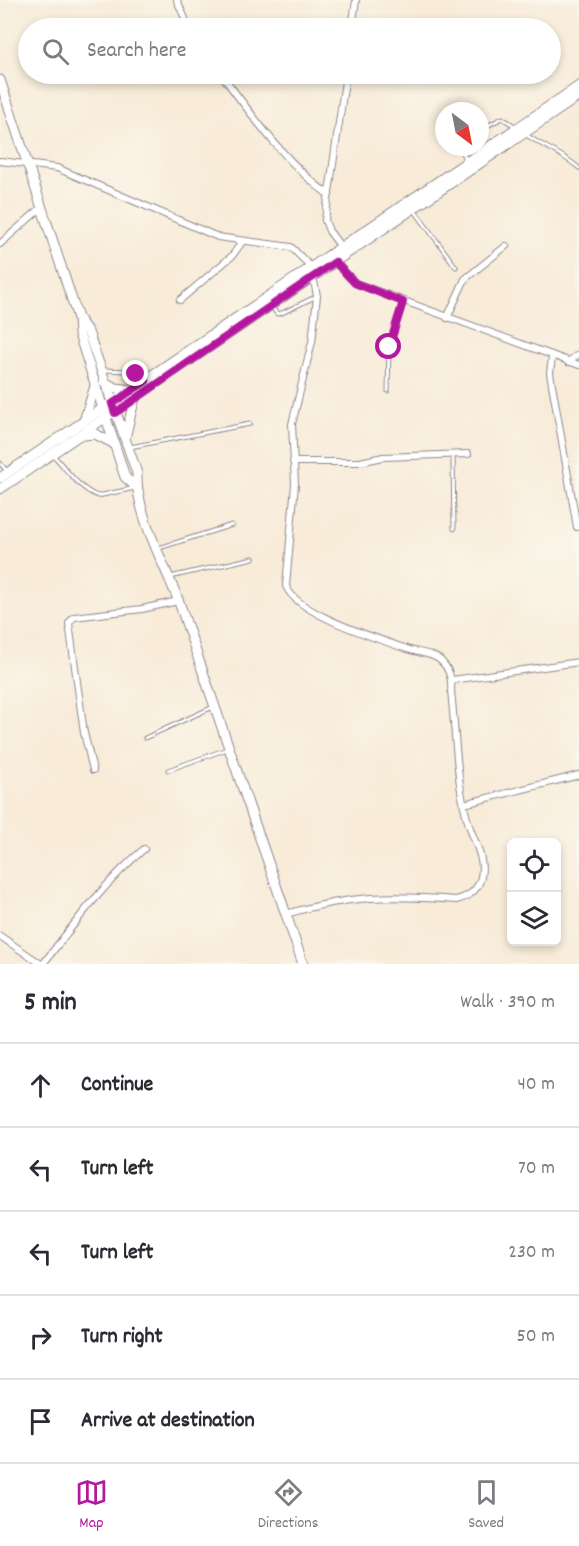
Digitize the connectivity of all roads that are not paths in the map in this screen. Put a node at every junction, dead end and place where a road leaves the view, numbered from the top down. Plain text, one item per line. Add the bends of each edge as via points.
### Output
1 (177, 0) edge
2 (357, 0) edge
3 (185, 18) edge
4 (354, 18) edge
5 (0, 80) edge
6 (229, 84) edge
7 (345, 84) edge
8 (579, 86) edge
9 (579, 96) edge
10 (489, 125) edge
11 (520, 130) junction
12 (464, 156) edge
13 (0, 161) edge
14 (467, 161) junction
15 (29, 165) junction
16 (579, 168) edge
17 (329, 195) junction
18 (42, 207) junction
19 (414, 209) junction
20 (242, 242) junction
21 (0, 244) edge
22 (506, 246) dead end
23 (341, 247) junction
24 (335, 262) junction
25 (456, 267) dead end
26 (312, 272) junction
27 (317, 296) junction
28 (180, 300) dead end
29 (403, 302) junction
30 (271, 306) junction
31 (78, 318) junction
32 (447, 318) junction
33 (579, 354) edge
34 (552, 357) junction
35 (568, 362) junction
36 (579, 365) edge
37 (100, 370) junction
38 (146, 381) junction
39 (99, 384) junction
40 (133, 390) junction
41 (388, 391) dead end
42 (134, 401) junction
43 (113, 408) junction
44 (102, 410) junction
45 (106, 420) junction
46 (84, 422) junction
47 (250, 424) dead end
48 (82, 435) junction
49 (124, 438) junction
50 (113, 443) junction
51 (128, 448) junction
52 (53, 454) junction
53 (453, 454) junction
54 (468, 454) dead end
55 (293, 462) junction
56 (0, 463) edge
57 (4, 475) edge
58 (136, 487) junction
59 (0, 489) edge
60 (579, 490) edge
61 (571, 491) junction
62 (232, 525) dead end
63 (577, 527) dead end
64 (454, 529) dead end
65 (158, 549) junction
66 (253, 558) dead end
67 (169, 577) junction
68 (178, 601) junction
69 (579, 662) edge
70 (452, 680) junction
71 (214, 706) junction
72 (145, 738) dead end
73 (229, 749) junction
74 (93, 770) dead end
75 (168, 770) dead end
76 (579, 776) edge
77 (464, 804) junction
78 (144, 849) dead end
79 (286, 914) junction
80 (0, 936) edge
81 (42, 964) edge
82 (303, 964) edge

1 - 3 street
2 - 4 street
5 - 15 main road
6 - 17 street via 285,154
7 - 17 street
8 - 11 main road
9 - 11 main road
10 - 11 lane via 502,118
11 - 14 main road
11 - 16 lane via 544,148 566,156
11 - 19 main road
12 - 14 lane
13 - 15 street
14 - 23 main road
15 - 18 main road
15 - 20 street via 57,168 218,237
17 - 23 street via 325,220
18 - 21 street
18 - 31 main road
19 - 24 main road
19 - 25 lane
20 - 26 street via 291,247
20 - 28 street via 232,256
22 - 32 street via 465,279
23 - 26 main road
24 - 26 main road
24 - 29 street via 355,283
26 - 27 street
26 - 30 main road
26 - 38 main road
27 - 30 lane via 282,313 277,314
27 - 55 street via 312,342 292,424
29 - 32 street
29 - 41 lane via 389,347
30 - 42 main road
31 - 37 main road via 88,332
31 - 39 main road via 79,334
32 - 34 street
33 - 35 street
34 - 35 street
34 - 61 street via 550,373
35 - 36 street
37 - 38 lane via 129,371
37 - 39 main road
38 - 40 main road
39 - 40 main road
39 - 43 main road
39 - 44 main road
39 - 46 main road
40 - 43 main road
42 - 43 main road
42 - 49 main road
43 - 44 main road
43 - 45 main road
43 - 49 main road
44 - 45 main road
44 - 46 main road
45 - 48 main road
45 - 50 main road
46 - 57 main road
47 - 51 lane
48 - 50 main road via 95,434
48 - 52 main road
49 - 51 main road
50 - 58 main road via 125,477
51 - 58 main road via 137,473
52 - 58 lane via 92,494
52 - 59 main road
53 - 54 street
53 - 55 street via 383,457 360,462
53 - 64 lane
55 - 70 street via 295,484 286,586 289,593 311,610 342,624 436,657
56 - 57 lane
58 - 65 main road
60 - 61 lane
61 - 63 street
62 - 65 lane
65 - 67 main road
66 - 67 lane
67 - 68 main road
68 - 71 main road
68 - 74 street via 74,617 69,623
69 - 70 street
70 - 77 street
71 - 72 lane
71 - 73 main road
73 - 75 lane
73 - 79 main road
76 - 77 street
77 - 79 street via 482,875 467,898 367,896
78 - 81 street via 82,913
79 - 82 main road
80 - 81 street

